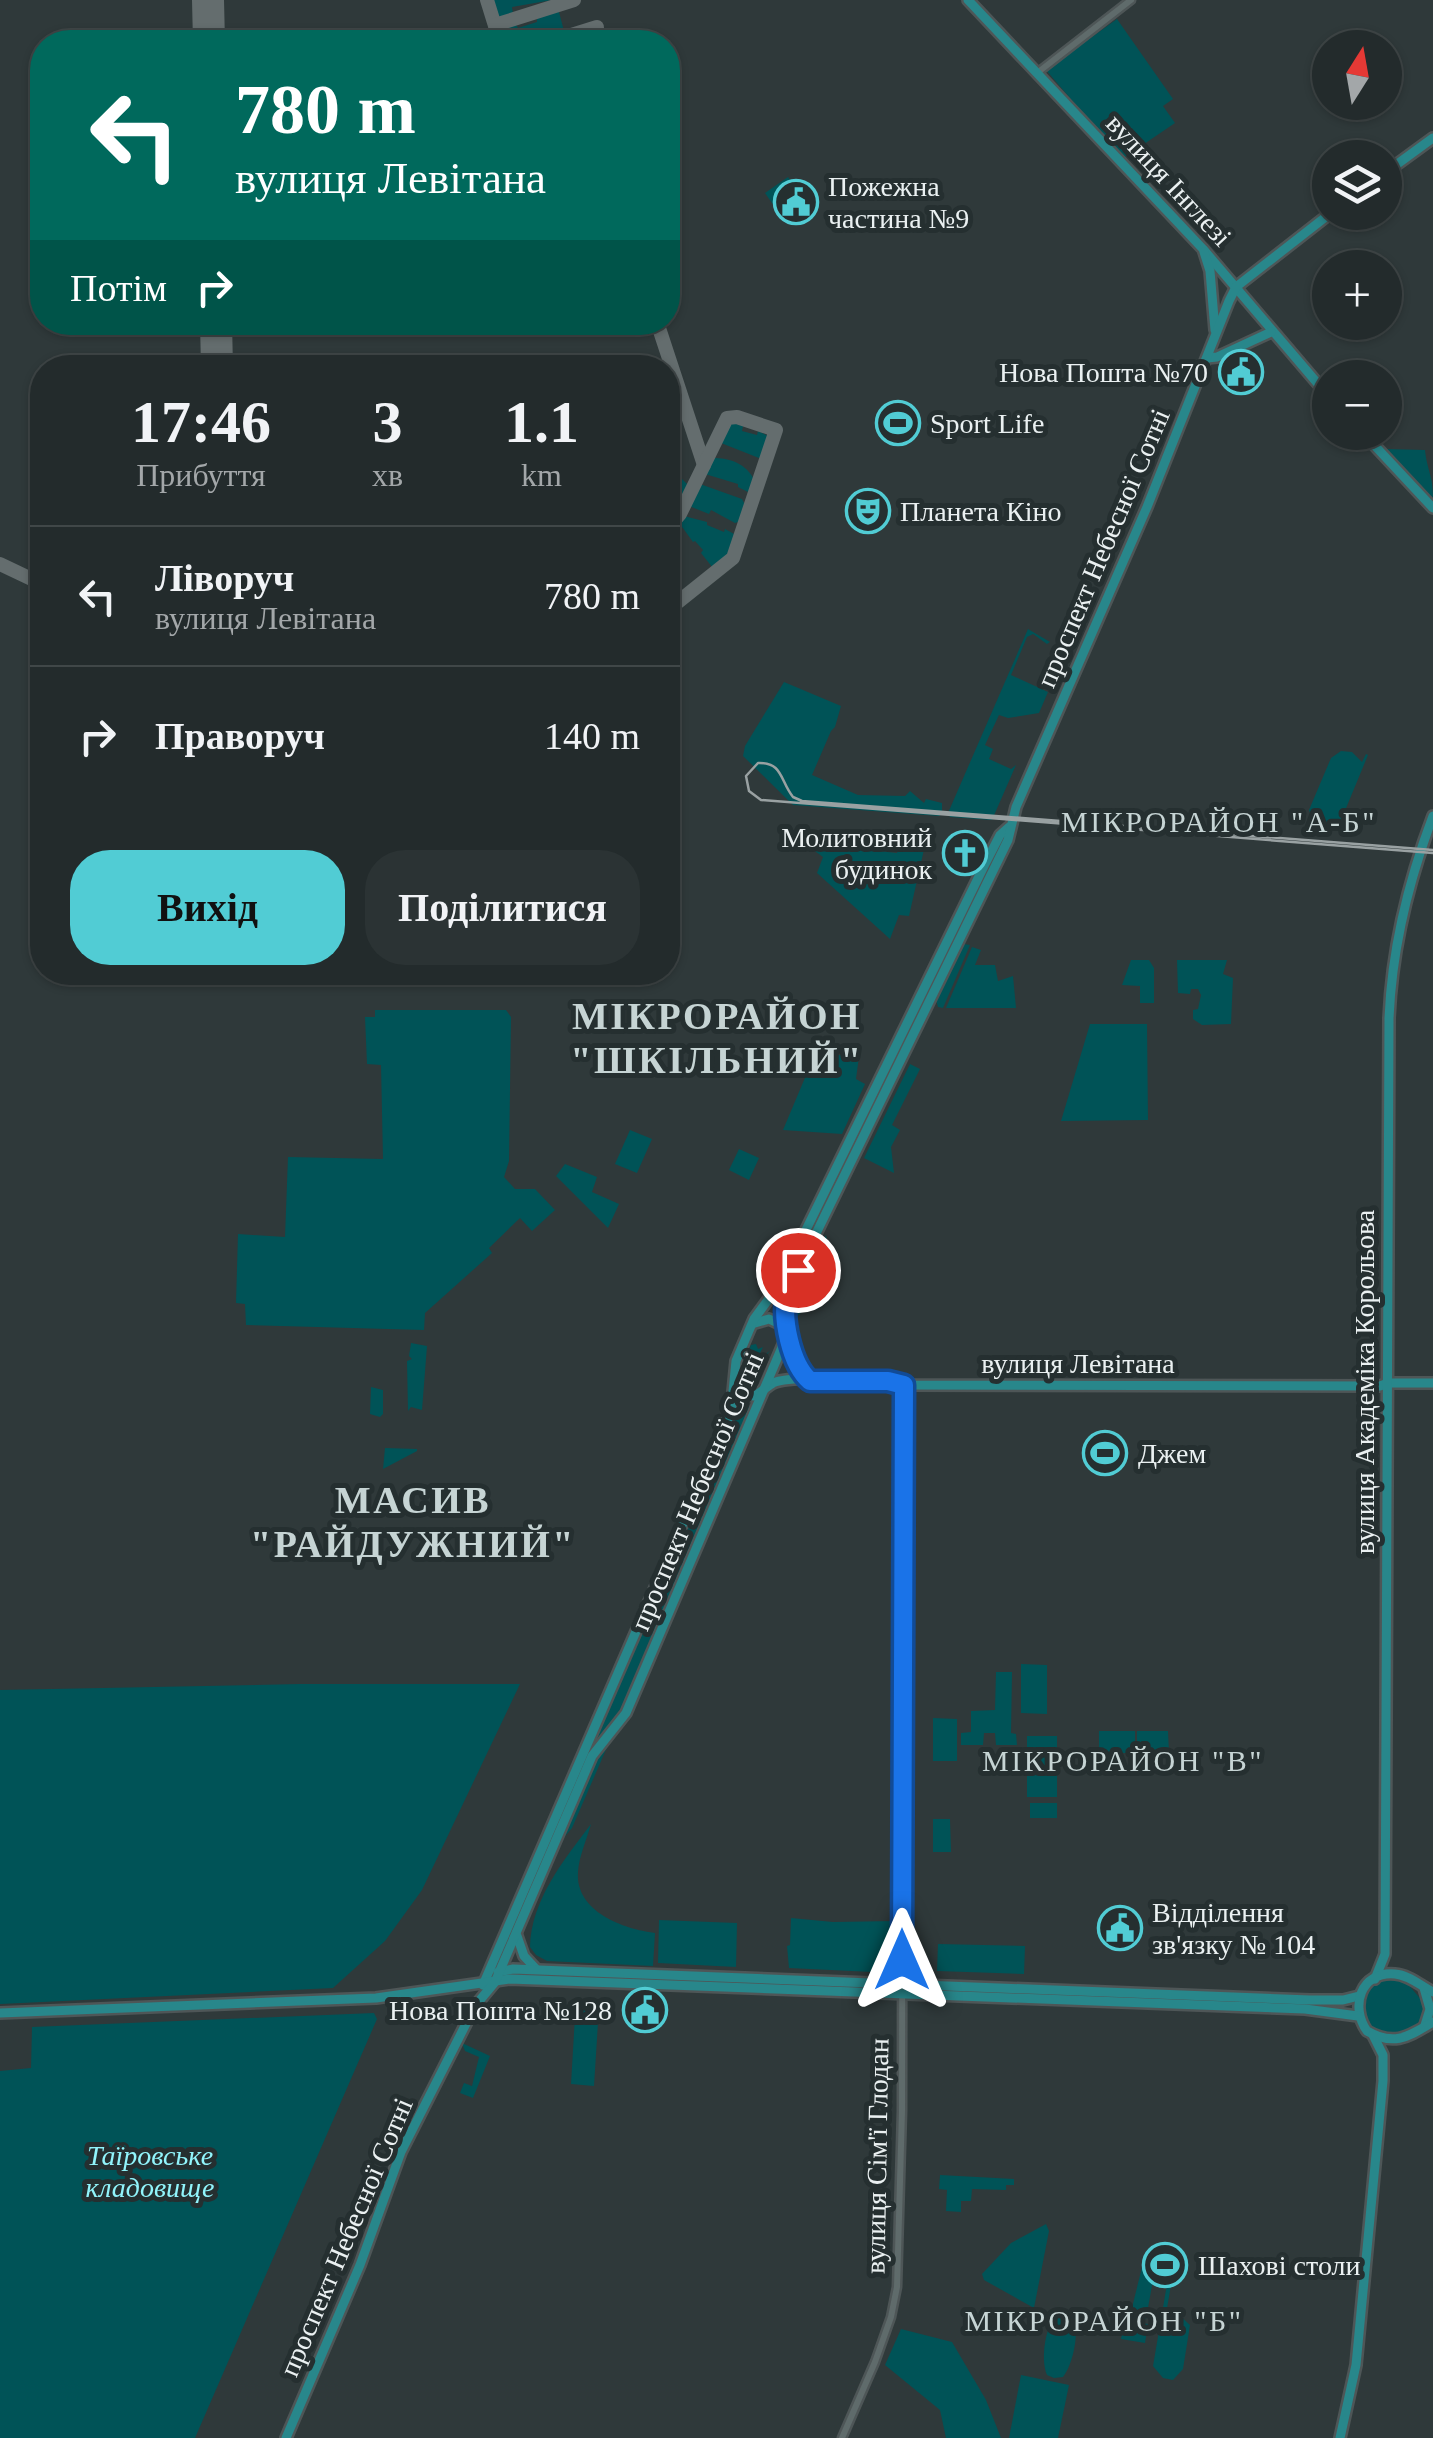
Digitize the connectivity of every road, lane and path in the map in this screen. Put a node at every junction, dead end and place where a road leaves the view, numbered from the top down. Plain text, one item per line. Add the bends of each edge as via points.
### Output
1 (968, 0) edge
2 (1131, 0) edge
3 (1038, 72) junction
4 (1433, 138) edge
5 (1402, 161) edge
6 (1312, 227) edge
7 (1204, 249) junction
8 (1236, 286) junction
9 (1272, 332) junction
10 (1216, 335) junction
11 (1207, 358) junction
12 (1312, 378) edge
13 (1379, 450) edge
14 (1433, 508) edge
15 (1433, 816) edge
16 (886, 1079) junction
17 (752, 1324) junction
18 (788, 1334) junction
19 (735, 1378) junction
20 (810, 1381) junction
21 (1388, 1383) junction
22 (1433, 1383) edge
23 (904, 1385) junction
24 (764, 1390) junction
25 (516, 1933) junction
26 (1384, 1954) junction
27 (538, 1970) junction
28 (500, 1971) junction
29 (1399, 1974) junction
30 (1375, 1978) junction
31 (484, 1981) junction
32 (1422, 1986) junction
33 (901, 1988) junction
34 (1433, 1992) edge
35 (1064, 1995) junction
36 (1359, 1996) junction
37 (0, 2013) edge
38 (1358, 2016) junction
39 (1428, 2025) edge
40 (1372, 2035) junction
41 (1400, 2040) junction
42 (1384, 2055) junction
43 (286, 2438) edge
44 (842, 2438) edge
45 (1340, 2438) edge

1 - 3 main road, вулиця Інглезі
2 - 3 street
3 - 7 main road, вулиця Інглезі
4 - 5 main road
6 - 8 main road
7 - 8 main road, вулиця Інглезі
7 - 10 main road
8 - 9 main road, вулиця Інглезі
8 - 10 main road, проспект Небесної Сотні
9 - 11 main road
9 - 12 main road, вулиця Інглезі
10 - 11 main road, проспект Небесної Сотні
11 - 16 main road, проспект Небесної Сотні via 1009,827 985,864
13 - 14 main road
15 - 21 main road, вулиця Академіка Корольова via 1404,902 1390,990
16 - 17 main road, проспект Небесної Сотні
16 - 18 main road, проспект Небесної Сотні via 786,1295
17 - 18 main road via 777,1321
17 - 19 main road, проспект Небесної Сотні
18 - 20 main road via 798,1370
18 - 24 main road, проспект Небесної Сотні
19 - 24 main road via 747,1394
19 - 31 main road, проспект Небесної Сотні via 730,1414
20 - 23 main road, вулиця Левітана
20 - 24 main road, вулиця Левітана via 776,1382
21 - 22 main road, вулиця Левітана
21 - 23 main road, вулиця Левітана
21 - 26 main road, вулиця Академіка Корольова
23 - 33 street, вулиця Сім'ї Глодан
24 - 25 main road, проспект Небесної Сотні via 626,1713 592,1756
25 - 27 main road
25 - 28 main road, проспект Небесної Сотні
26 - 29 main road
26 - 30 main road, вулиця Академіка Корольова
27 - 28 main road
27 - 33 main road
28 - 31 main road
29 - 30 main road
29 - 32 main road
30 - 36 main road
31 - 33 main road
31 - 37 main road via 303,2003
31 - 43 main road, проспект Небесної Сотні via 400,2152
32 - 34 main road
32 - 39 main road via 1430,2000
33 - 35 main road
33 - 44 street, вулиця Сім'ї Глодан via 897,2288
35 - 36 main road
35 - 38 main road
36 - 38 main road
38 - 40 main road
39 - 41 main road
40 - 41 main road
40 - 42 main road
41 - 42 main road
42 - 45 main road via 1356,2365

